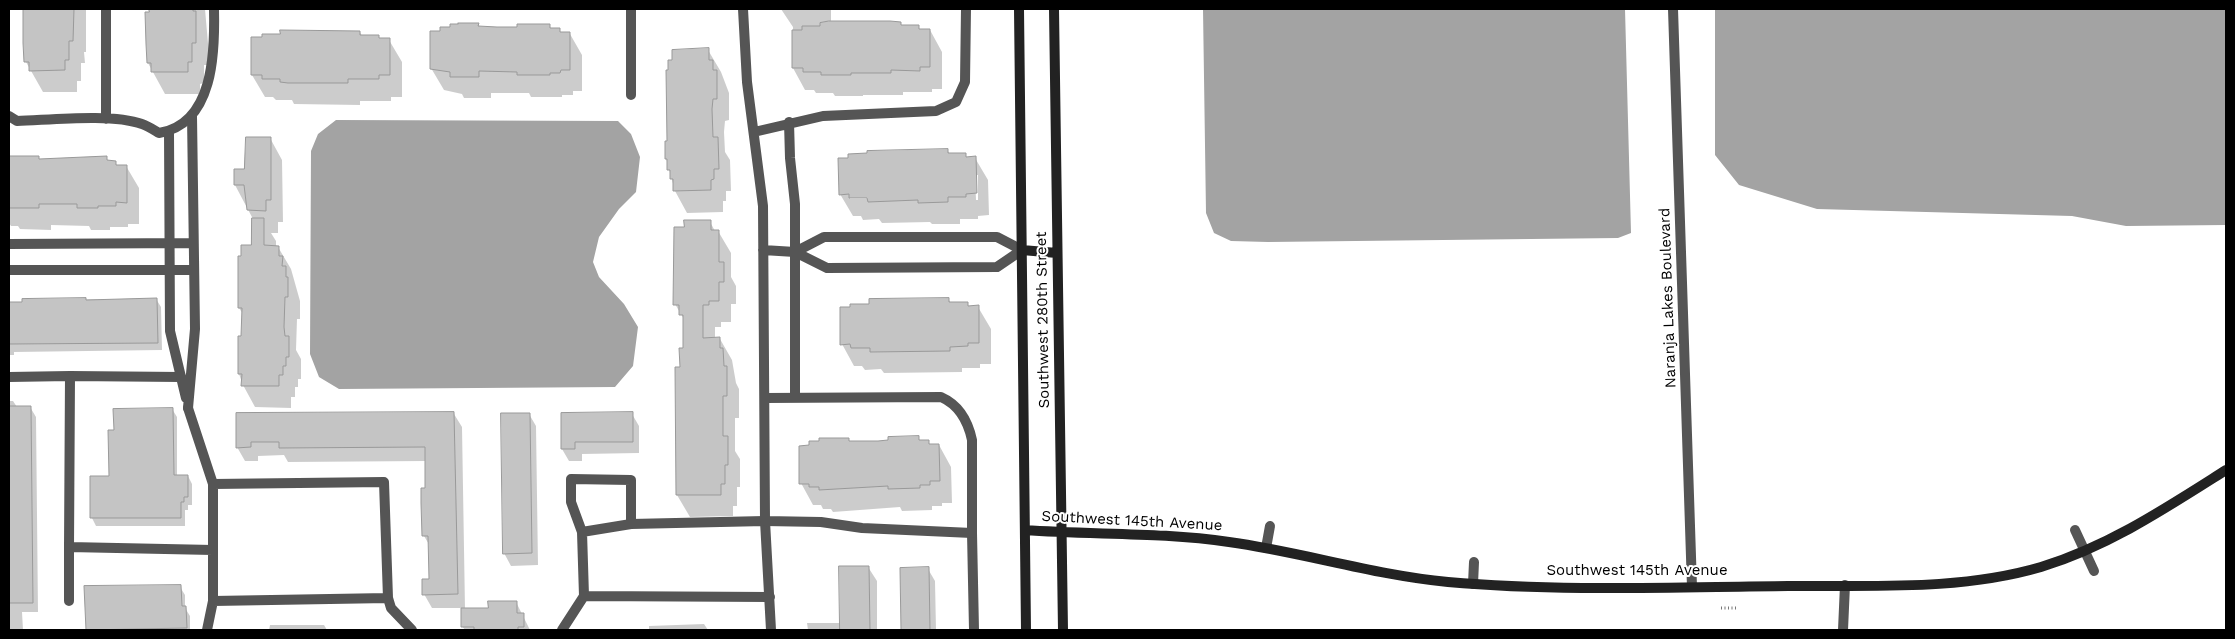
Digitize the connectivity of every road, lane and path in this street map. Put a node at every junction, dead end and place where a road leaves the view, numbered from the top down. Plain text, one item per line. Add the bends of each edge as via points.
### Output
1 (106, 9) edge
2 (214, 9) edge
3 (631, 9) edge
4 (743, 9) edge
5 (966, 9) edge
6 (1019, 9) edge
7 (1054, 9) edge
8 (1673, 9) edge
9 (631, 95) dead end
10 (9, 116) edge
11 (192, 116) junction
12 (106, 119) junction
13 (790, 122) junction
14 (169, 132) junction
15 (754, 132) junction
16 (168, 243) junction
17 (193, 243) junction
18 (9, 244) edge
19 (763, 250) junction
20 (1022, 250) junction
21 (795, 252) junction
22 (1057, 253) junction
23 (9, 270) edge
24 (168, 270) junction
25 (193, 270) junction
26 (70, 376) junction
27 (9, 377) edge
28 (181, 377) junction
29 (795, 397) junction
30 (765, 398) junction
31 (188, 408) junction
32 (2226, 470) edge
33 (213, 484) junction
34 (765, 521) junction
35 (631, 524) junction
36 (1270, 526) dead end
37 (1025, 530) junction
38 (2075, 530) dead end
39 (582, 532) junction
40 (972, 533) junction
41 (1062, 533) junction
42 (69, 547) junction
43 (1266, 548) junction
44 (213, 550) junction
45 (2086, 551) junction
46 (1474, 562) dead end
47 (2094, 571) dead end
48 (1473, 584) junction
49 (1845, 585) junction
50 (1692, 587) junction
51 (584, 596) junction
52 (770, 597) junction
53 (388, 598) junction
54 (69, 601) dead end
55 (213, 601) junction
56 (1721, 608) dead end
57 (1737, 608) dead end
58 (207, 630) edge
59 (411, 630) edge
60 (562, 630) edge
61 (771, 630) edge
62 (974, 630) edge
63 (1026, 630) edge
64 (1063, 630) edge
65 (1843, 630) edge

1 - 12 street
2 - 11 street via 213,64
3 - 9 street
4 - 15 street via 747,82
5 - 13 street via 965,82 956,102 936,110 823,116
6 - 20 street, Southwest 280th Street
7 - 22 street, Southwest 280th Street
8 - 50 street, Naranja Lakes Boulevard
10 - 12 street via 17,121
11 - 14 street
11 - 17 street
12 - 14 street via 144,124 159,134
13 - 15 street
13 - 21 street
14 - 16 street
15 - 19 street via 763,206
16 - 17 street
16 - 18 street
16 - 24 street
17 - 25 street
19 - 21 street
19 - 30 street
20 - 21 street via 997,237 824,237
20 - 21 street via 997,267 827,268
20 - 22 street
20 - 37 street, Southwest 280th Street
21 - 29 street
22 - 41 street, Southwest 280th Street
23 - 24 street
24 - 25 street
24 - 28 street via 170,330
25 - 31 street via 195,329
26 - 27 street
26 - 28 street
26 - 42 street
28 - 31 street
29 - 30 street
29 - 40 street via 940,397 951,401 969,427 972,440
30 - 34 street
31 - 33 street
32 - 45 street, Southwest 145th Avenue via 2140,524
33 - 44 street
33 - 53 street via 384,482
34 - 35 street
34 - 40 street
34 - 52 street
35 - 39 street
35 - 39 street via 631,480 571,479 571,502
36 - 43 street
37 - 41 street, Southwest 145th Avenue
37 - 63 street, Southwest 280th Street
38 - 45 street
39 - 51 street
40 - 62 street
41 - 43 street, Southwest 145th Avenue via 1166,536
41 - 64 street, Southwest 280th Street
42 - 44 street
42 - 54 street
43 - 48 street, Southwest 145th Avenue via 1396,575
44 - 55 street
45 - 47 street
45 - 49 street, Southwest 145th Avenue via 2038,568 1987,579 1929,584
46 - 48 street
48 - 50 street, Southwest 145th Avenue
49 - 50 street, Southwest 145th Avenue
49 - 65 street
51 - 52 street
51 - 60 street
52 - 61 street
53 - 55 street
53 - 59 street via 391,608
55 - 58 street
56 - 57 path

